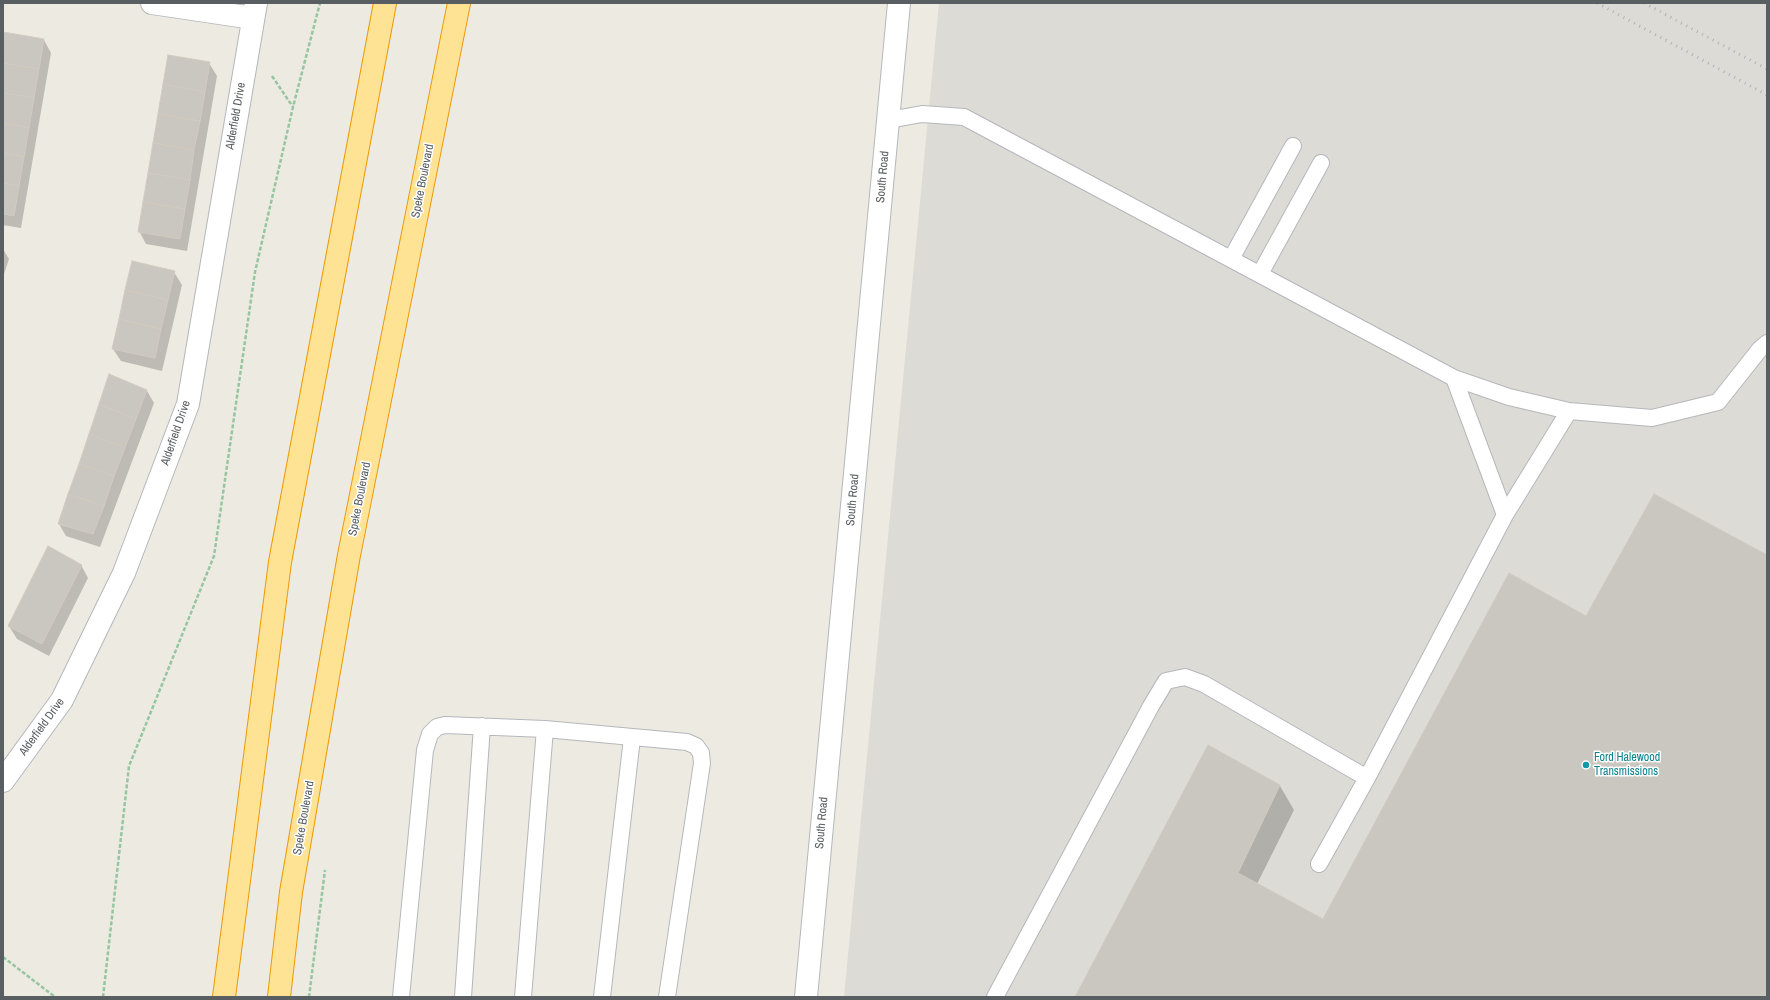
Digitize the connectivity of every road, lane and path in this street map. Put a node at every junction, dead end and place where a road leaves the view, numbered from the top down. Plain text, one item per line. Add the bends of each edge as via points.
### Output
1 (152, 3) edge
2 (320, 3) edge
3 (385, 3) edge
4 (459, 3) edge
5 (900, 3) edge
6 (254, 11) edge
7 (889, 120) junction
8 (1293, 146) dead end
9 (1322, 163) dead end
10 (1231, 259) junction
11 (1260, 274) junction
12 (1767, 343) edge
13 (1454, 378) junction
14 (1569, 411) junction
15 (1505, 515) junction
16 (482, 726) junction
17 (545, 729) junction
18 (632, 738) junction
19 (1368, 778) junction
20 (3, 780) edge
21 (1319, 864) dead end
22 (3, 957) edge
23 (55, 997) edge
24 (104, 997) edge
25 (224, 997) edge
26 (279, 997) edge
27 (401, 997) edge
28 (463, 997) edge
29 (523, 997) edge
30 (602, 997) edge
31 (667, 997) edge
32 (806, 997) edge
33 (995, 997) edge

1 - 6 street
2 - 24 path via 255,272 214,556 128,766
3 - 25 highway via 280,562
4 - 26 highway, Speke Boulevard via 349,555 291,892
5 - 7 street, South Road
6 - 20 street, Alderfield Drive via 188,404 124,573 69,686 62,700
7 - 10 lane via 922,114 964,117
7 - 32 street, South Road
8 - 10 lane
9 - 11 lane
10 - 11 lane
11 - 13 lane
12 - 14 lane via 1718,402 1652,418
13 - 14 lane via 1509,397
13 - 15 lane
14 - 15 lane
15 - 19 lane
16 - 17 lane
16 - 27 lane via 437,727 430,734 425,750
16 - 28 lane
17 - 18 lane
17 - 29 lane
18 - 30 lane
18 - 31 lane via 687,742 696,746 702,758
19 - 21 lane
19 - 33 lane via 1204,684 1185,677 1166,681
22 - 23 path

